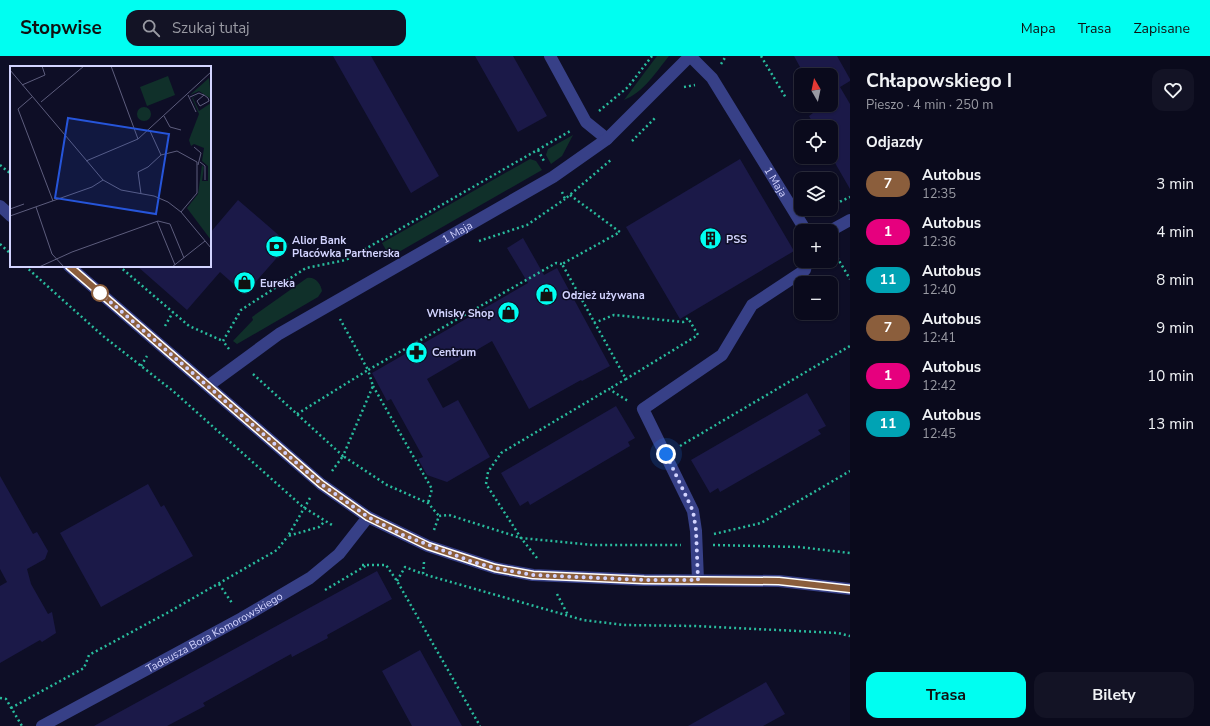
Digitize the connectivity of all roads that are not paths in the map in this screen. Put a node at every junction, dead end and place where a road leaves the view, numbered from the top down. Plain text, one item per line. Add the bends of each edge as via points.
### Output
1 (550, 56) edge
2 (690, 56) edge
3 (607, 139) junction
4 (0, 206) edge
5 (10, 215) edge
6 (850, 220) edge
7 (802, 224) edge
8 (838, 227) edge
9 (70, 267) edge
10 (805, 268) edge
11 (208, 386) junction
12 (368, 517) junction
13 (698, 580) junction
14 (850, 589) edge
15 (42, 726) edge

1 - 3 street via 586,122
2 - 3 street, 1 Maja
2 - 7 street, 1 Maja via 712,78
3 - 11 street, 1 Maja via 553,178 279,334
4 - 5 street
6 - 8 street
9 - 11 street
10 - 13 street via 752,305 722,355 643,409 693,511
11 - 12 street via 321,484
12 - 13 street via 428,546 495,568 533,575
12 - 15 street, Tadeusza Bora Komorowskiego via 340,554 310,578 242,618
13 - 14 street via 779,581

